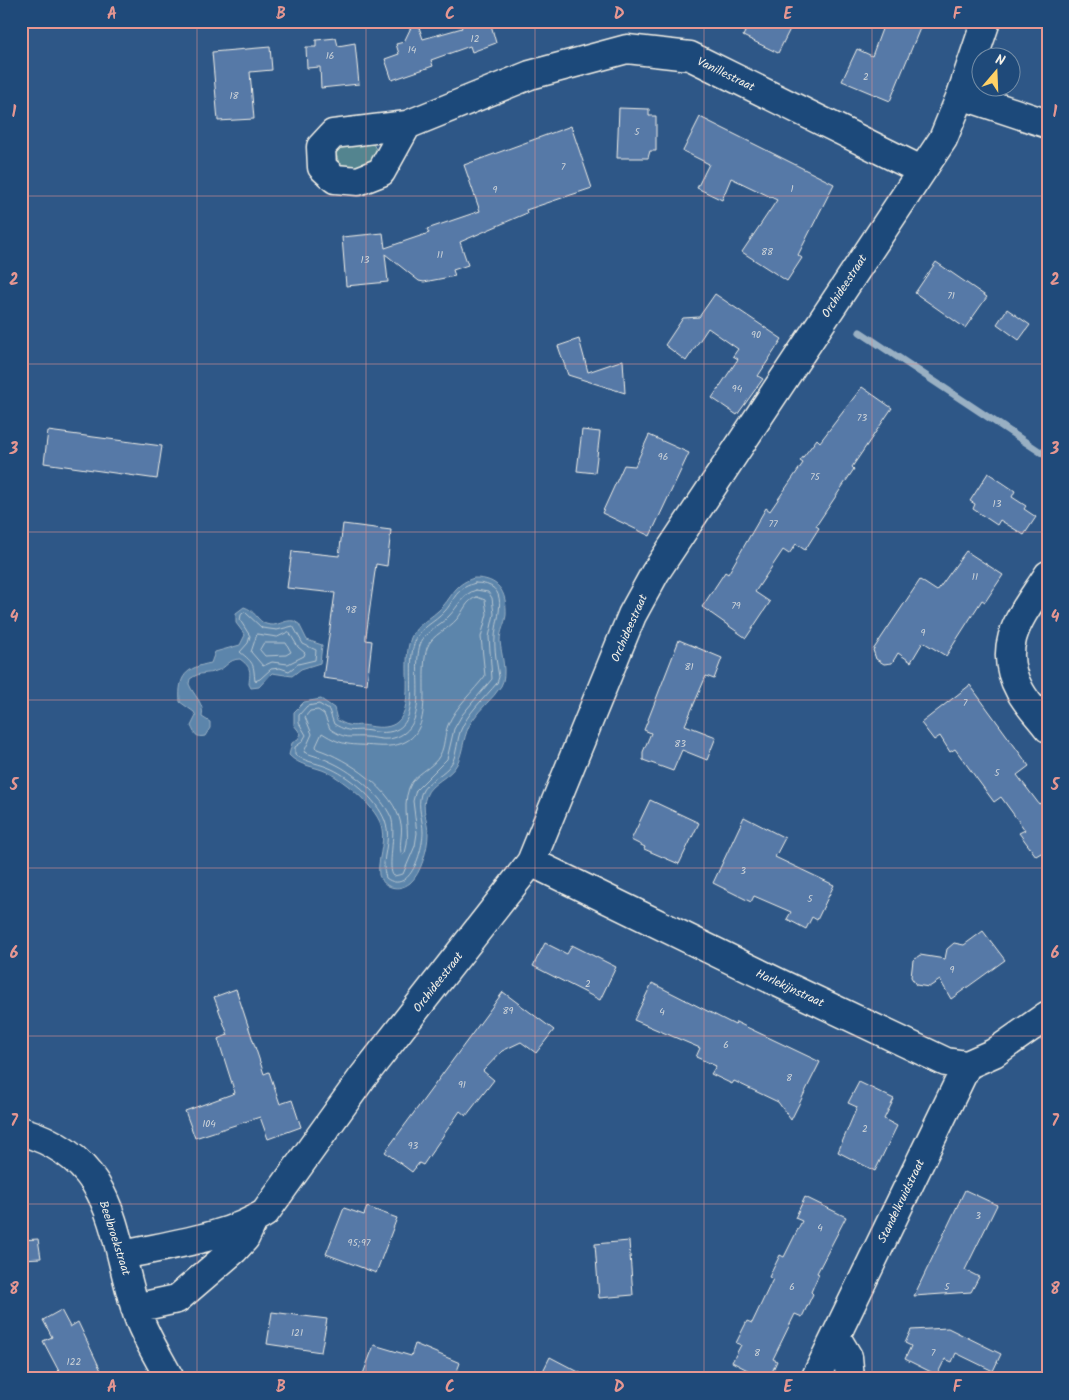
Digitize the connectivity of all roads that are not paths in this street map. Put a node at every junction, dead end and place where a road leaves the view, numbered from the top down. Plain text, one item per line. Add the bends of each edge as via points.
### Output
1 (986, 21) edge
2 (961, 95) junction
3 (1048, 124) edge
4 (407, 125) dead end
5 (921, 170) junction
6 (1048, 575) edge
7 (1048, 728) edge
8 (531, 862) junction
9 (1048, 1015) edge
10 (967, 1065) junction
11 (21, 1131) edge
12 (253, 1221) junction
13 (123, 1255) junction
14 (135, 1308) junction
15 (836, 1337) junction
16 (170, 1379) edge
17 (815, 1379) edge
18 (850, 1379) edge

1 - 2 street, Orchideestraat
2 - 3 street
2 - 5 street, Orchideestraat via 943,140
4 - 5 street, Vanillestraat via 530,75 627,49 690,56
5 - 8 street, Orchideestraat via 655,574 632,615
6 - 7 street via 1009,640 1010,669 1020,692
8 - 10 street, Harlekijnstraat via 946,1062
8 - 12 street, Orchideestraat via 362,1078 275,1202
9 - 10 street via 994,1053
10 - 15 street, Standelkruidstraat
11 - 13 street, Beelbroekstraat via 64,1149 79,1161 100,1191
12 - 13 street, Orchideestraat via 226,1232
12 - 14 street, Orchideestraat via 245,1238 234,1250 178,1299
13 - 14 street, Beelbroekstraat
14 - 16 street, Beelbroekstraat
15 - 17 street, Standelkruidstraat
15 - 18 street via 848,1357

